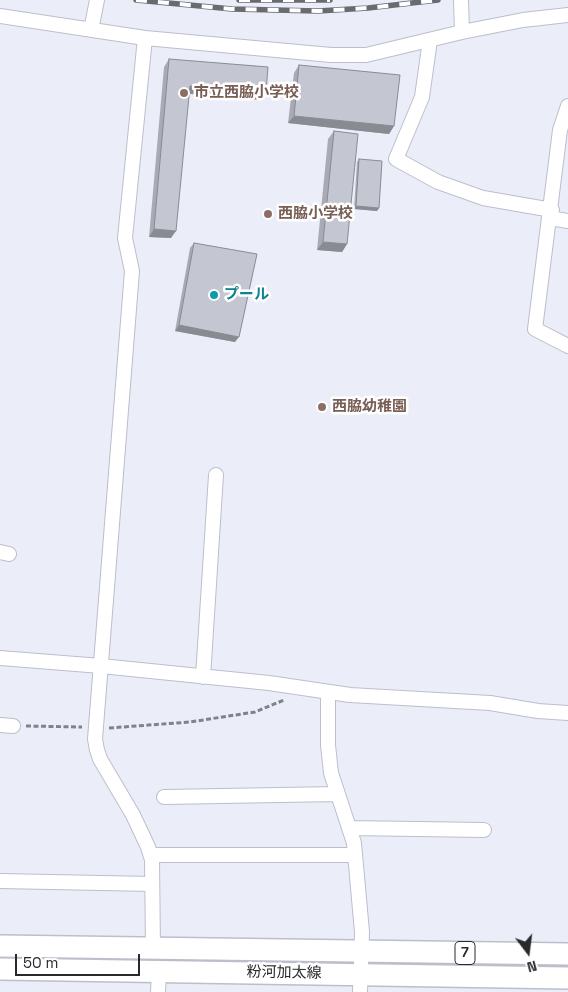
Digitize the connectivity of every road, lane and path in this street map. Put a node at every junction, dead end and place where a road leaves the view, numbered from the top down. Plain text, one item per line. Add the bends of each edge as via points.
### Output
1 (97, 0) edge
2 (461, 0) edge
3 (568, 15) edge
4 (0, 16) edge
5 (91, 30) junction
6 (462, 32) junction
7 (145, 38) junction
8 (430, 40) junction
9 (568, 106) edge
10 (551, 214) junction
11 (568, 221) edge
12 (568, 346) edge
13 (216, 475) dead end
14 (0, 658) edge
15 (101, 666) junction
16 (203, 677) junction
17 (307, 689) junction
18 (328, 692) junction
19 (568, 713) edge
20 (6, 725) edge
21 (97, 728) junction
22 (338, 794) junction
23 (164, 797) dead end
24 (349, 828) junction
25 (484, 830) dead end
26 (151, 855) junction
27 (355, 855) junction
28 (0, 881) edge
29 (152, 884) junction
30 (0, 946) edge
31 (153, 948) junction
32 (362, 951) junction
33 (568, 954) edge
34 (0, 969) edge
35 (159, 971) junction
36 (568, 978) edge
37 (360, 983) edge
38 (158, 992) edge

1 - 5 street
2 - 6 street
3 - 6 street
4 - 5 street
5 - 7 street
6 - 8 street
7 - 8 street via 331,55 366,55
7 - 15 street via 125,238 132,271
8 - 10 street via 422,97 396,159 438,182 483,198
9 - 10 street via 560,130
10 - 11 street
10 - 12 street via 535,329
13 - 16 street
14 - 15 street
15 - 16 street
15 - 21 street
16 - 17 street
17 - 18 street
17 - 21 path via 255,712 190,722
18 - 19 street via 490,703
18 - 22 street via 328,744 331,773
20 - 21 path
21 - 26 street via 96,750 133,815
22 - 23 street
22 - 24 street
24 - 25 street
24 - 27 street
26 - 27 street
26 - 29 street
27 - 32 street
28 - 29 street
29 - 31 street
30 - 31 main road, 粉河加太線 / 7
31 - 32 main road, 粉河加太線 / 7
32 - 33 main road, 粉河加太線 / 7
32 - 37 street
34 - 35 main road, 粉河加太線 / 7
35 - 37 main road, 粉河加太線 / 7
35 - 38 street
36 - 37 main road, 粉河加太線 / 7

